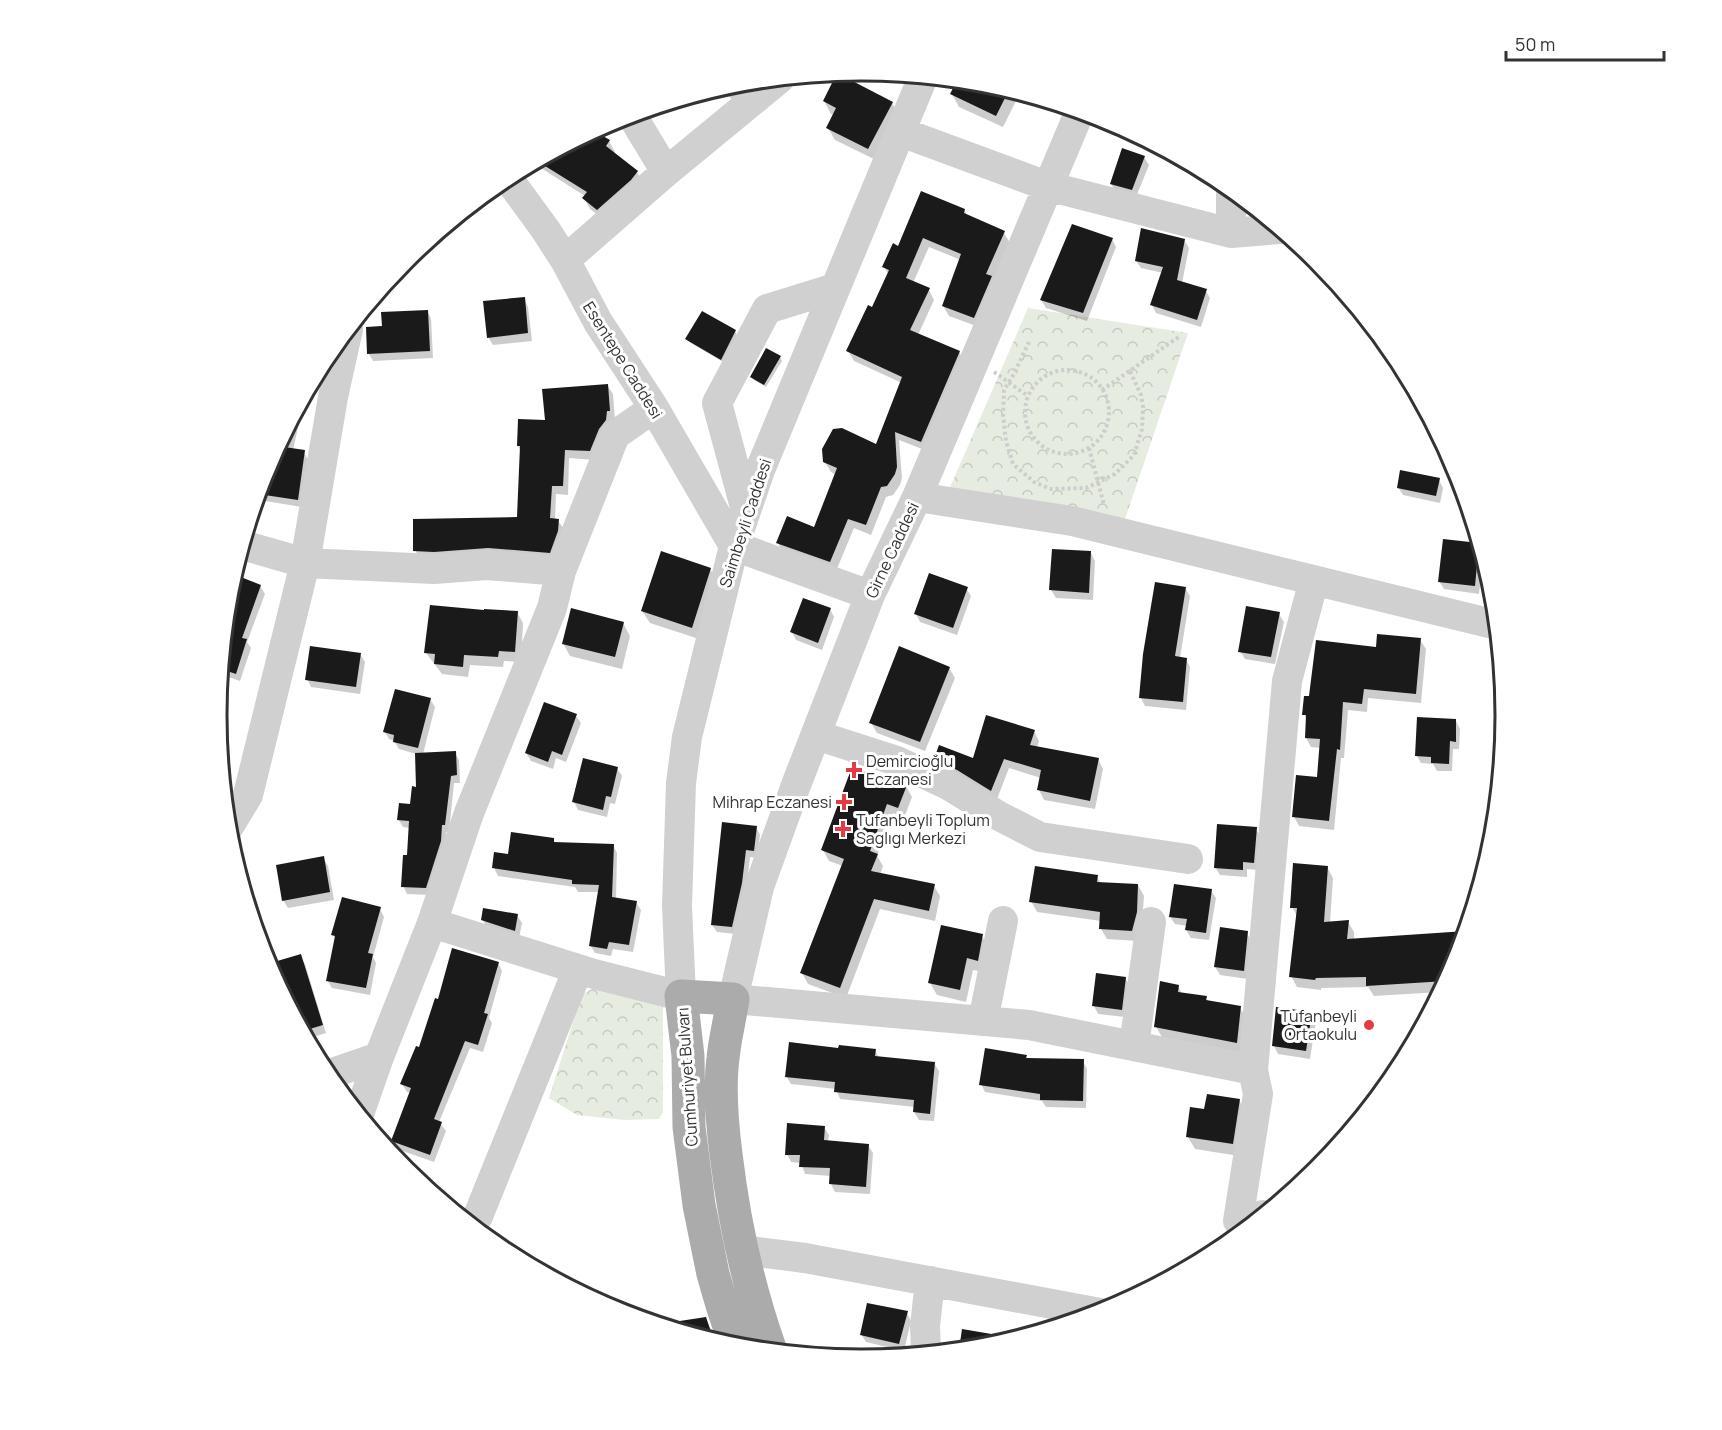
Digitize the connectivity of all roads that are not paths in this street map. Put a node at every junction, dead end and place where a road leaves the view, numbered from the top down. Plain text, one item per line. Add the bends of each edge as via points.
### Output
1 (920, 84) edge
2 (769, 88) edge
3 (1076, 119) edge
4 (636, 122) edge
5 (901, 132) junction
6 (666, 172) junction
7 (513, 185) edge
8 (1047, 186) junction
9 (1231, 201) edge
10 (1269, 230) edge
11 (1231, 233) junction
12 (565, 260) junction
13 (835, 288) junction
14 (332, 366) edge
15 (321, 392) edge
16 (654, 408) junction
17 (917, 497) junction
18 (746, 511) junction
19 (735, 546) junction
20 (250, 547) edge
21 (304, 563) junction
22 (561, 571) junction
23 (1314, 580) junction
24 (870, 595) junction
25 (1488, 623) edge
26 (816, 735) junction
27 (235, 816) edge
28 (1188, 859) dead end
29 (1002, 921) dead end
30 (1151, 922) dead end
31 (432, 924) junction
32 (578, 969) junction
33 (681, 996) junction
34 (733, 999) junction
35 (983, 1021) junction
36 (1134, 1046) junction
37 (379, 1057) junction
38 (1253, 1070) junction
39 (337, 1071) edge
40 (362, 1106) edge
41 (1247, 1218) edge
42 (476, 1219) edge
43 (742, 1250) junction
44 (930, 1281) junction
45 (1081, 1309) edge
46 (732, 1336) edge
47 (768, 1342) edge
48 (926, 1346) edge

1 - 5 street, Saimbeyli Caddesi
2 - 6 street
3 - 8 street, Girne Caddesi
4 - 6 street
5 - 8 street
5 - 13 street, Saimbeyli Caddesi
6 - 12 street
7 - 12 street, Esentepe Caddesi
8 - 11 street
8 - 17 street, Girne Caddesi
9 - 11 street
10 - 11 street
12 - 16 street, Esentepe Caddesi via 598,322
13 - 18 street, Saimbeyli Caddesi
13 - 18 street via 767,309 717,403
14 - 15 street
15 - 21 street
16 - 19 street, Esentepe Caddesi
16 - 22 street via 615,435
17 - 23 street via 1072,520
17 - 24 street, Girne Caddesi
18 - 19 street, Saimbeyli Caddesi
19 - 24 street
19 - 33 street, Saimbeyli Caddesi via 687,737 681,783 677,906
20 - 21 street
21 - 22 street via 434,569 487,565
21 - 27 street via 248,795
22 - 31 street via 552,609 469,813
23 - 25 street
23 - 38 street via 1287,681
24 - 26 street, Girne Caddesi
26 - 28 street via 897,760 1040,837
26 - 34 street, Girne Caddesi via 759,887
29 - 35 street
30 - 36 street
31 - 32 street
31 - 37 street
32 - 33 street
32 - 42 street
33 - 34 main road, Cumhuriyet Bulvarı
33 - 46 main road, Cumhuriyet Bulvarı via 688,1056 689,1127 698,1195 713,1274
34 - 35 street
34 - 43 main road, Cumhuriyet Bulvarı via 723,1059 723,1125 732,1206
35 - 36 street via 1029,1025
36 - 38 street
37 - 39 street
37 - 40 street
38 - 41 street via 1258,1094
43 - 44 street
43 - 47 main road, Cumhuriyet Bulvarı
44 - 45 street
44 - 48 street

